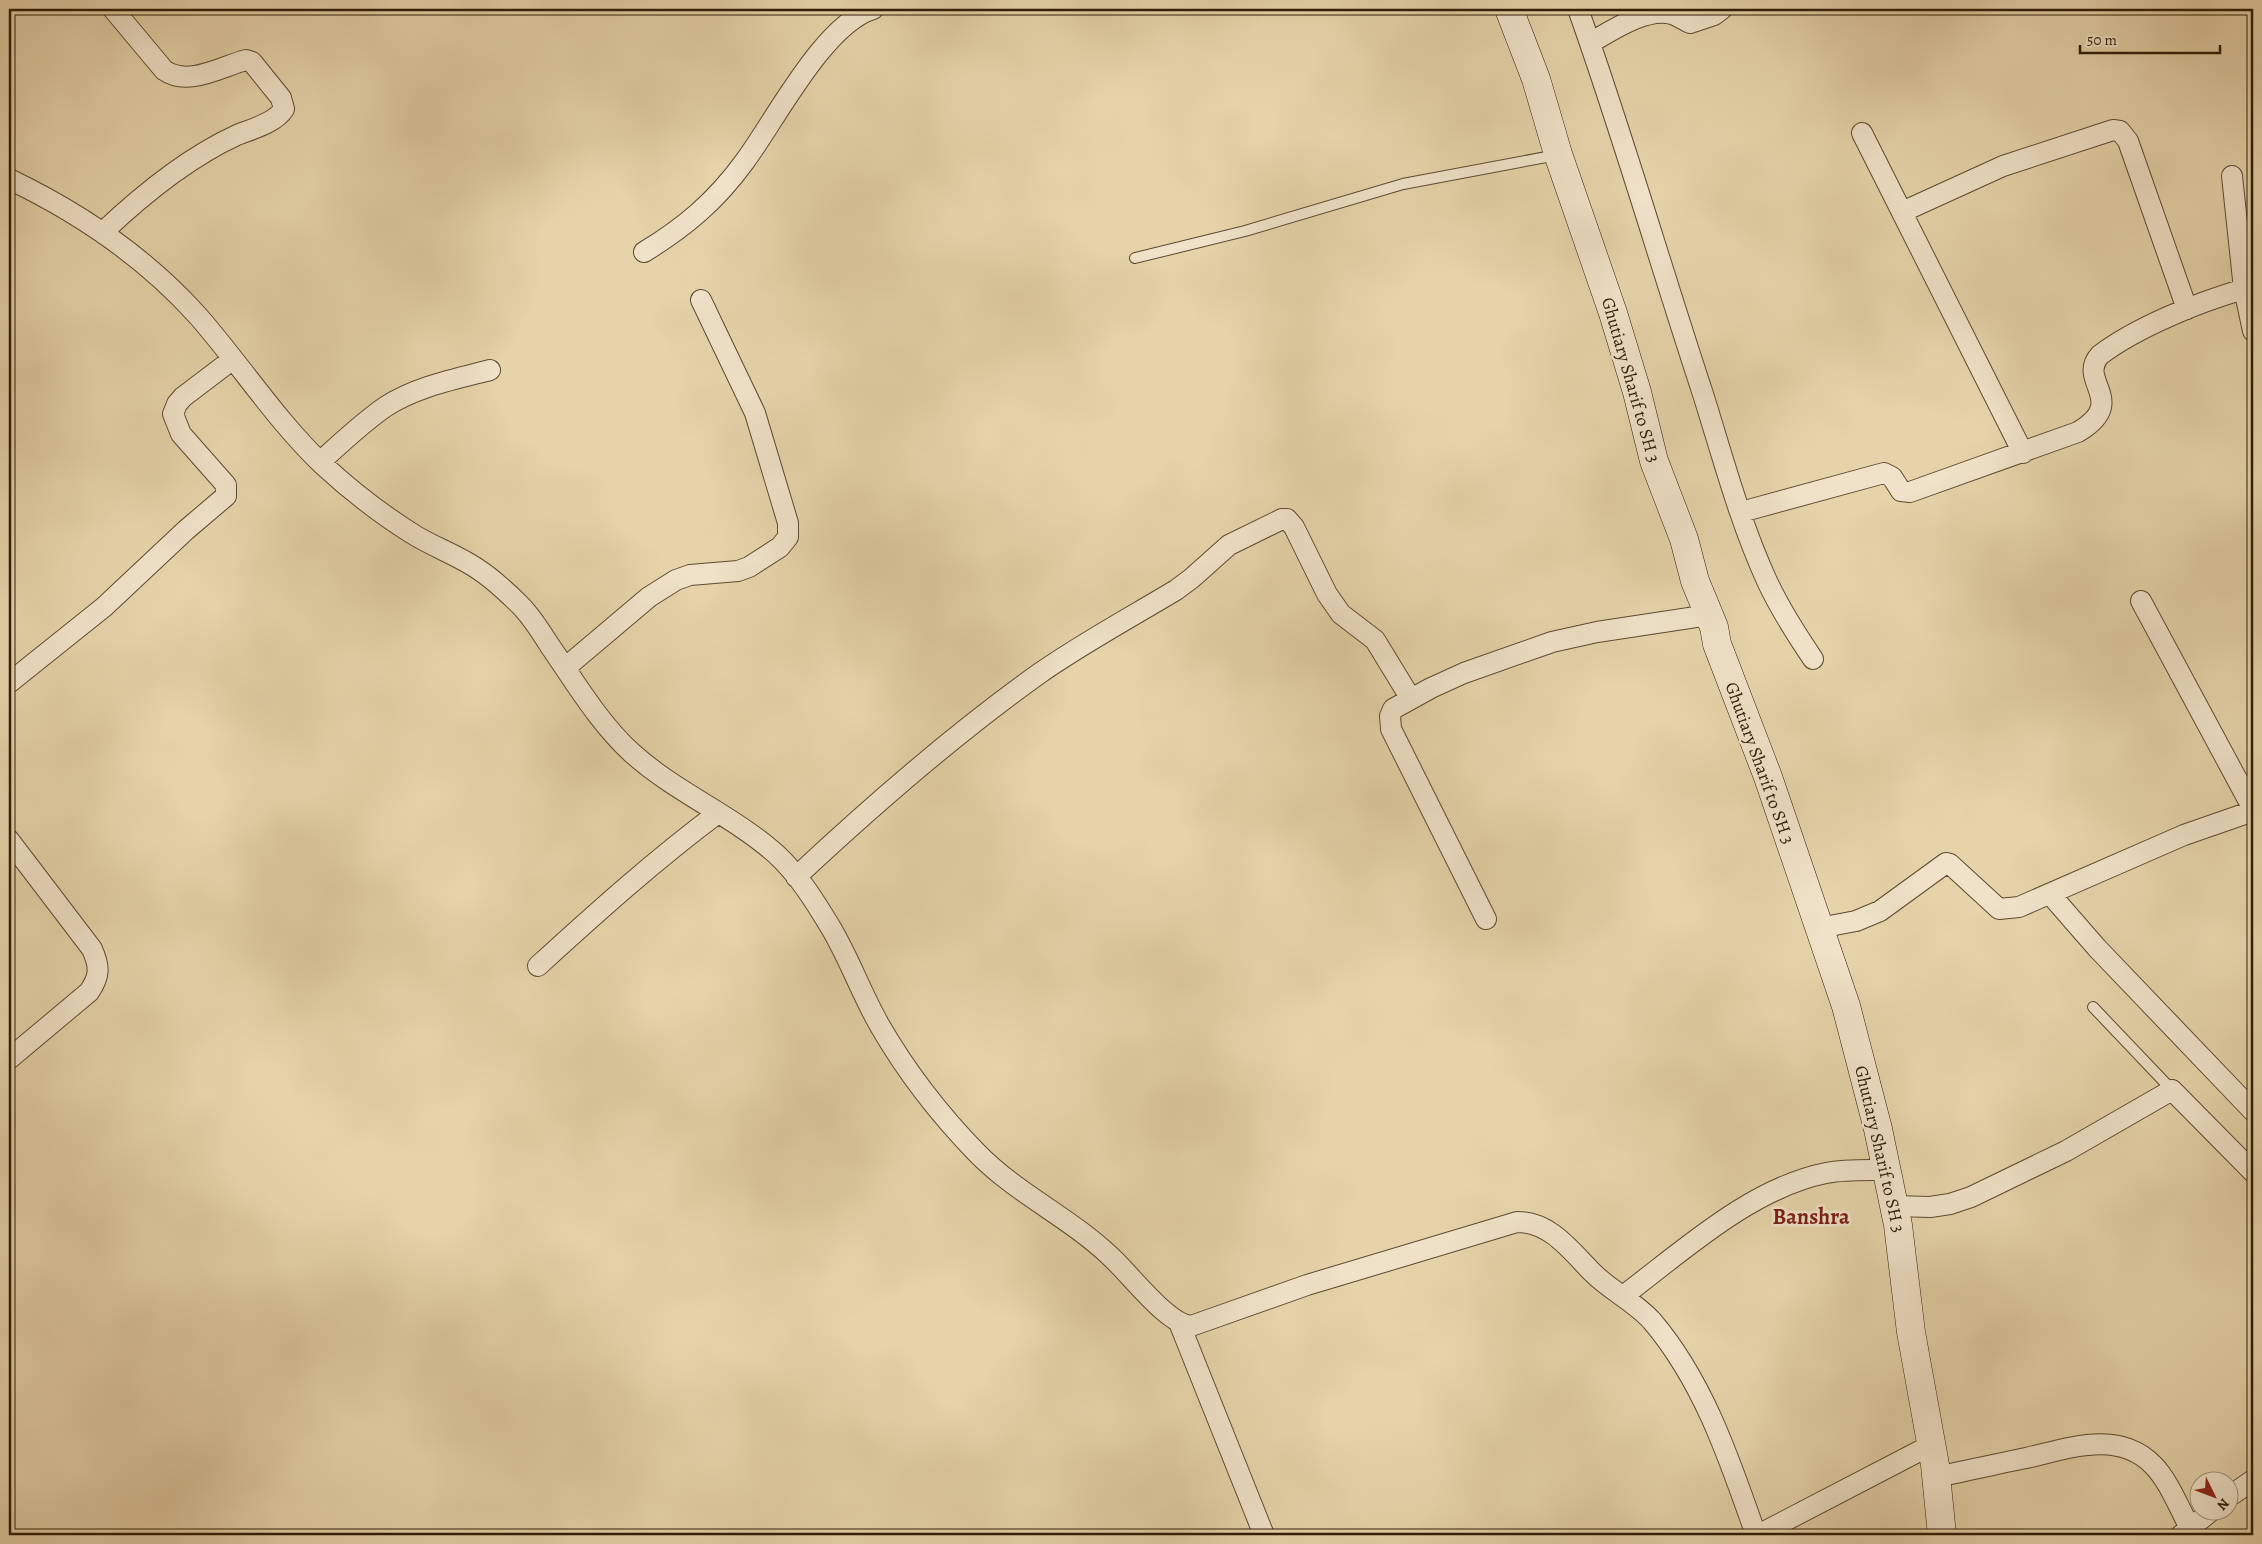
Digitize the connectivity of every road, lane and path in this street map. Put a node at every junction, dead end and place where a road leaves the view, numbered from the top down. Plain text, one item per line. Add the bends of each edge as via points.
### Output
1 (114, 9) edge
2 (874, 9) edge
3 (1508, 9) edge
4 (1578, 9) edge
5 (1722, 9) edge
6 (1590, 43) junction
7 (1862, 133) dead end
8 (1558, 154) junction
9 (2232, 176) dead end
10 (9, 179) edge
11 (1902, 212) junction
12 (103, 232) junction
13 (644, 252) dead end
14 (1135, 258) dead end
15 (2244, 289) junction
16 (701, 300) dead end
17 (2186, 309) junction
18 (2253, 331) edge
19 (233, 359) junction
20 (490, 370) dead end
21 (2023, 453) junction
22 (320, 462) junction
23 (1741, 512) junction
24 (2141, 601) dead end
25 (1709, 615) junction
26 (1813, 659) dead end
27 (566, 668) junction
28 (9, 683) edge
29 (1411, 699) junction
30 (2253, 810) edge
31 (718, 813) junction
32 (9, 840) edge
33 (796, 877) junction
34 (2050, 894) junction
35 (1486, 919) dead end
36 (1818, 928) junction
37 (538, 966) dead end
38 (2093, 1007) dead end
39 (9, 1059) edge
40 (2172, 1090) junction
41 (2253, 1111) edge
42 (1886, 1170) junction
43 (2253, 1172) edge
44 (1894, 1206) junction
45 (1623, 1296) junction
46 (1180, 1325) junction
47 (1931, 1445) junction
48 (1936, 1477) junction
49 (2253, 1480) edge
50 (2240, 1489) edge
51 (2197, 1522) edge
52 (2185, 1531) edge
53 (1264, 1535) edge
54 (1757, 1535) edge
55 (1942, 1535) edge

1 - 12 street via 171,75 187,78 246,60 252,62 282,98 284,110 277,118 225,140 186,165 133,203
2 - 13 street via 849,22 826,42 745,162 702,211 677,232
3 - 8 main road, Ghutiary Sharif to SH 3 via 1536,79
4 - 6 street
5 - 6 street via 1690,23 1672,14 1630,20
6 - 23 street
7 - 11 street
8 - 14 lane via 1403,184 1246,231
8 - 25 main road, Ghutiary Sharif to SH 3 via 1613,314 1654,461
9 - 15 street
10 - 12 street
11 - 17 street via 2003,166 2113,130 2120,131 2128,141
11 - 21 street
12 - 19 street via 152,270 197,315
15 - 17 street
15 - 18 street
16 - 27 street via 756,413 785,513 788,537 780,547 749,567 676,580 649,597
17 - 21 street via 2108,349 2094,362 2102,399 2097,419 2078,432
19 - 22 street
19 - 28 street via 183,397 174,414 180,434 226,485 226,496 104,607
20 - 22 street via 414,392 386,406
21 - 23 street via 1910,492 1900,491 1892,477 1884,473
22 - 27 street via 370,506 498,583 525,610
23 - 26 street via 1767,580 1788,622
24 - 30 street
25 - 29 street via 1552,642 1464,673
25 - 36 main road, Ghutiary Sharif to SH 3
27 - 31 street via 602,720 631,752
29 - 33 street via 1375,640 1341,614 1326,594 1294,527 1287,519 1282,519 1229,545 1176,590 1042,672 939,748 868,808
29 - 35 street via 1393,709 1391,728
30 - 34 street via 2184,835
31 - 33 street via 773,852
31 - 37 street via 596,912
32 - 39 street via 92,949 99,970 97,981 88,992
33 - 46 street via 832,930 890,1041 927,1094 977,1153 1015,1187 1097,1243
34 - 36 street via 2025,905 1999,909 1946,863 1880,910 1856,921
34 - 41 street via 2097,948
36 - 42 main road, Ghutiary Sharif to SH 3 via 1846,1006
38 - 40 lane
40 - 43 street
40 - 44 street via 2066,1151 1971,1197 1950,1204
42 - 44 main road, Ghutiary Sharif to SH 3
42 - 45 street via 1826,1173 1796,1181 1724,1221
44 - 47 main road, Ghutiary Sharif to SH 3
45 - 46 street via 1599,1279 1544,1228 1529,1222 1517,1222 1308,1285 1191,1326
45 - 54 street via 1638,1307 1663,1335 1703,1398
46 - 53 street
47 - 48 main road, Ghutiary Sharif to SH 3
47 - 54 street
48 - 52 street via 2066,1447 2091,1444 2125,1448 2155,1466
48 - 55 main road, Ghutiary Sharif to SH 3
49 - 50 street
51 - 52 street

